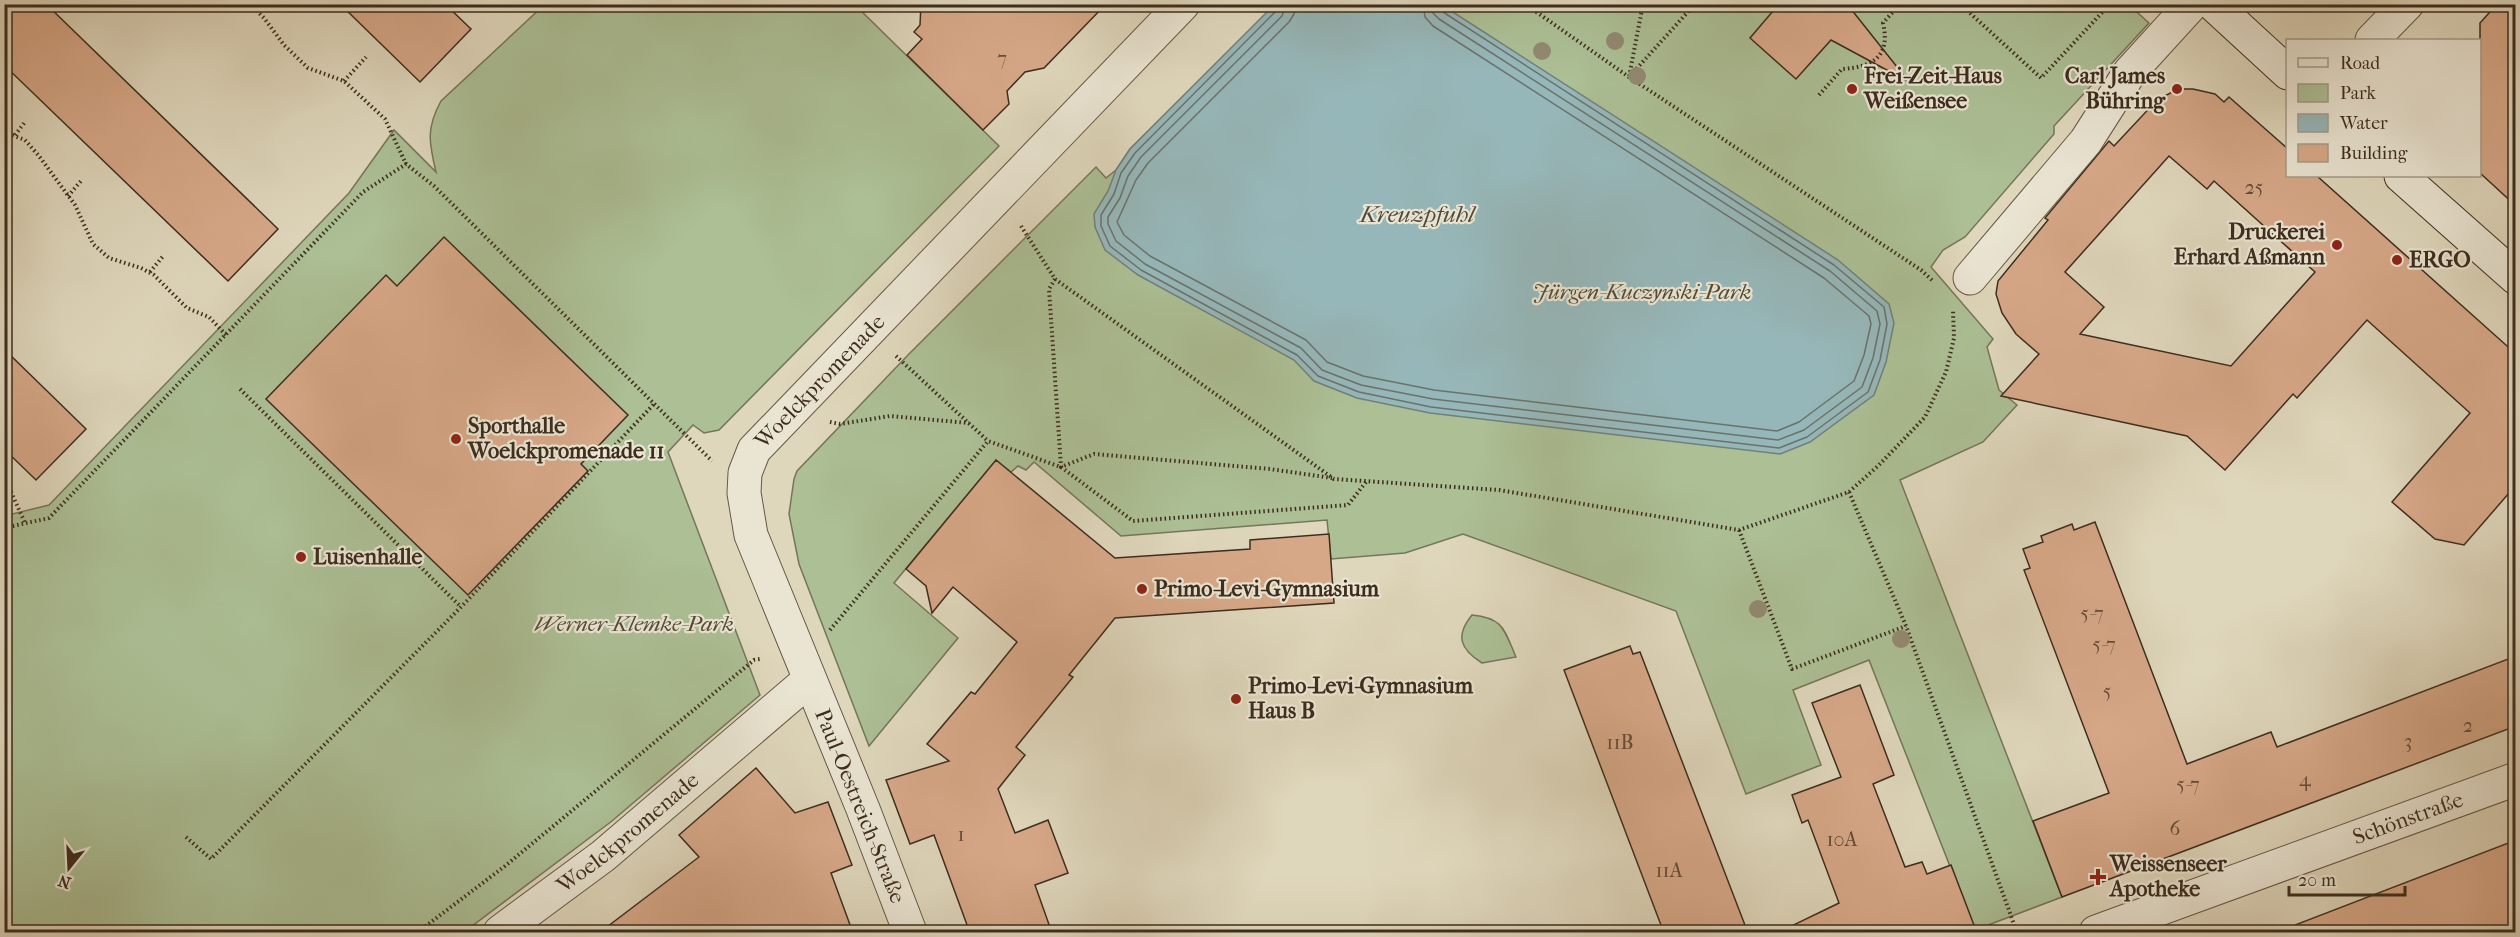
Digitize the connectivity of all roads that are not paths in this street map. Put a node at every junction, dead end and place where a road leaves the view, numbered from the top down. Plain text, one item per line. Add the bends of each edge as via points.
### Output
1 (1183, 4) edge
2 (2192, 4) edge
3 (2212, 4) edge
4 (2407, 4) edge
5 (2373, 39) edge
6 (2286, 71) edge
7 (2402, 177) edge
8 (2516, 278) edge
9 (1955, 282) road end
10 (809, 680) junction
11 (2516, 779) edge
12 (500, 933) edge
13 (910, 933) edge
14 (2097, 933) edge

1 - 10 street, Woelckpromenade via 754,450 745,473 744,494 751,535
2 - 9 street via 2130,72 2086,141
3 - 6 street
4 - 5 street
7 - 8 street
10 - 12 street, Woelckpromenade via 603,856
10 - 13 street, Paul-Oestreich-Straße
11 - 14 street, Schönstraße

